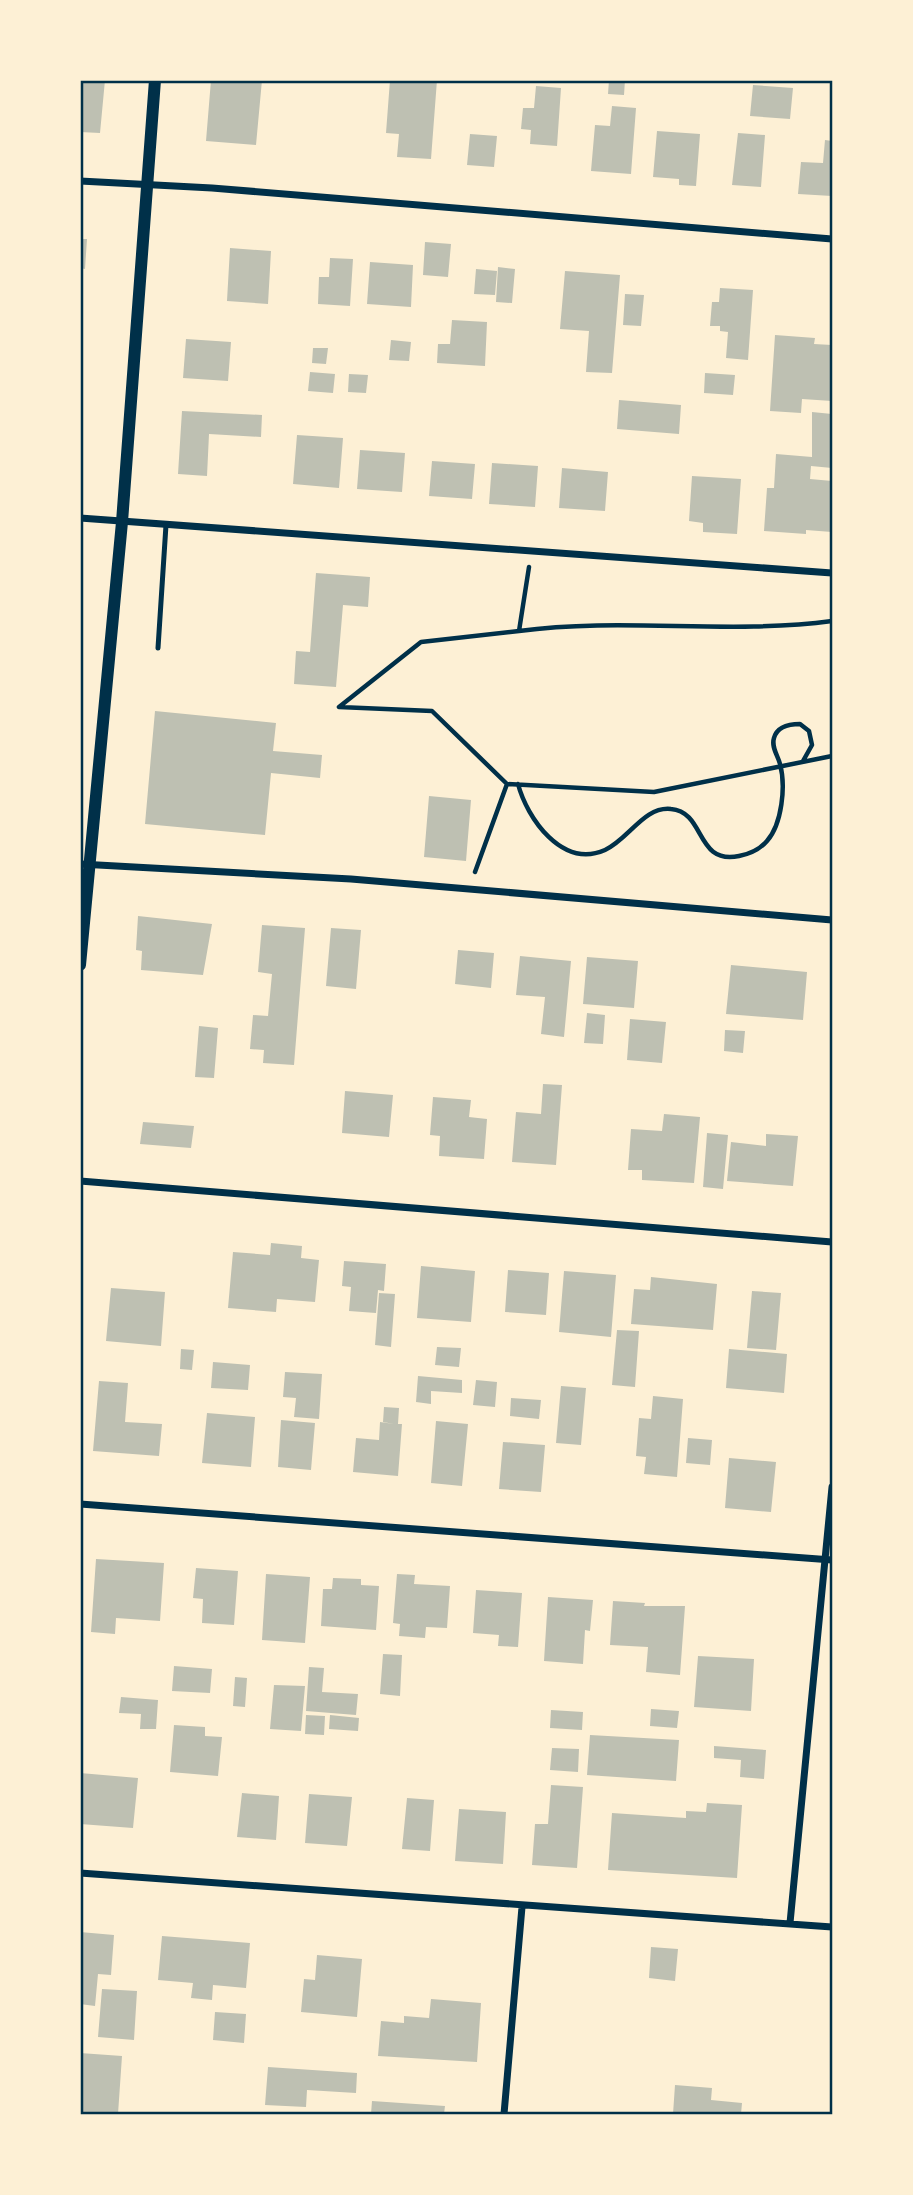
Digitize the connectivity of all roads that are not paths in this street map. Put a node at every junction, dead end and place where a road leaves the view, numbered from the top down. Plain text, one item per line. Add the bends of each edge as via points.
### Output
1 (155, 80) edge
2 (80, 181) edge
3 (146, 185) junction
4 (832, 239) edge
5 (80, 518) edge
6 (122, 522) junction
7 (166, 525) junction
8 (832, 573) edge
9 (158, 648) dead end
10 (85, 865) edge
11 (832, 919) edge
12 (80, 965) edge
13 (80, 1181) edge
14 (832, 1241) edge
15 (832, 1487) edge
16 (80, 1504) edge
17 (829, 1560) edge
18 (80, 1873) edge
19 (522, 1907) junction
20 (790, 1923) junction
21 (832, 1927) edge
22 (504, 2115) edge

1 - 3 street
2 - 3 street
3 - 4 street
3 - 6 street
5 - 6 street
6 - 7 street
6 - 10 street
7 - 8 street
7 - 9 lane
10 - 11 street via 351,879
10 - 12 street
13 - 14 street
15 - 17 street
16 - 17 street
17 - 20 street
18 - 19 street
19 - 20 street
19 - 22 street
20 - 21 street

